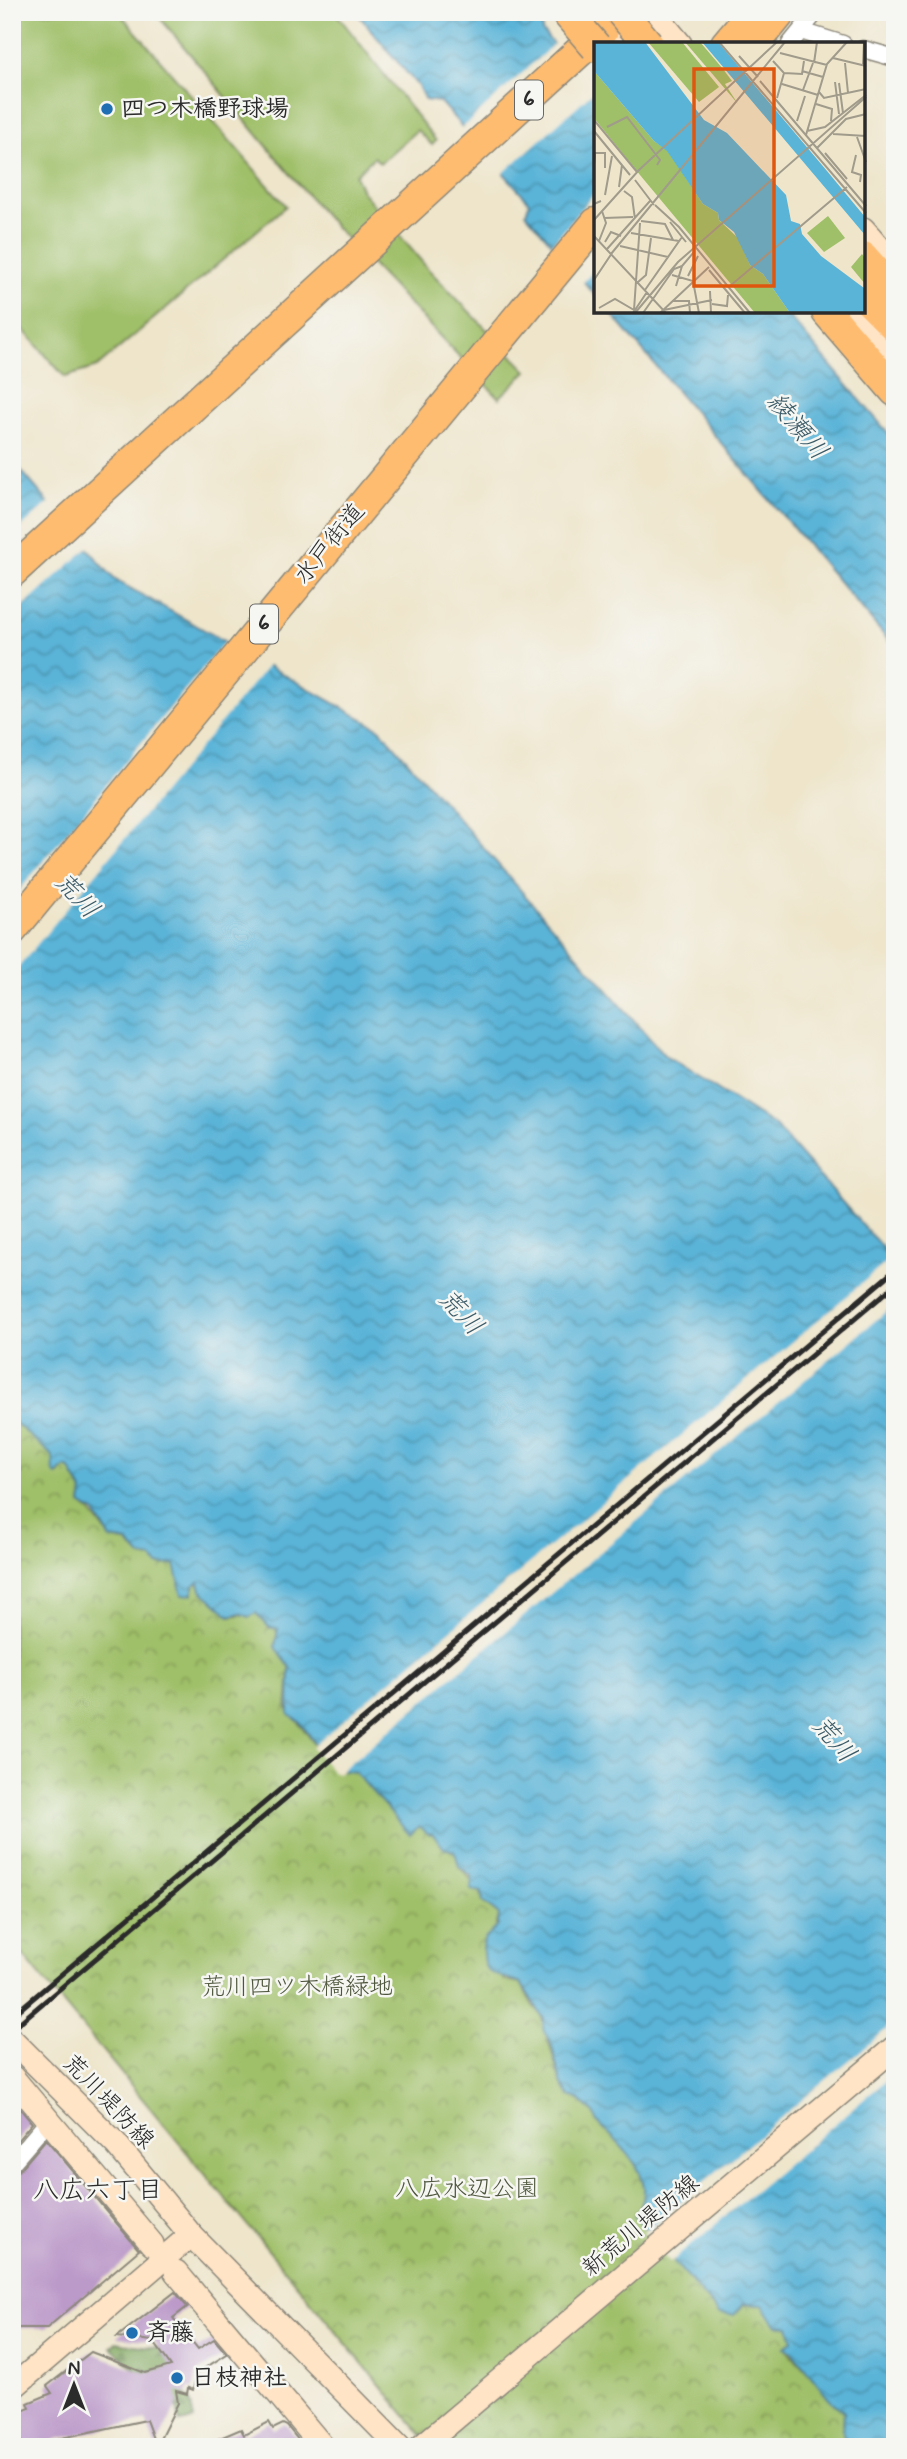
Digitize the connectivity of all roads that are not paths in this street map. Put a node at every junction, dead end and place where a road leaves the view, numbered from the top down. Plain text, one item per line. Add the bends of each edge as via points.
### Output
1 (566, 12) edge
2 (629, 12) edge
3 (653, 12) edge
4 (753, 12) edge
5 (816, 12) edge
6 (791, 21) edge
7 (610, 26) edge
8 (644, 42) edge
9 (678, 42) edge
10 (728, 42) edge
11 (758, 42) edge
12 (790, 42) edge
13 (838, 42) edge
14 (865, 50) edge
15 (895, 58) edge
16 (594, 225) edge
17 (865, 231) edge
18 (865, 259) edge
19 (895, 265) edge
20 (895, 293) edge
21 (865, 297) edge
22 (828, 313) edge
23 (859, 313) edge
24 (895, 327) edge
25 (895, 353) edge
26 (895, 391) edge
27 (12, 572) edge
28 (12, 930) edge
29 (12, 2040) edge
30 (895, 2047) edge
31 (12, 2077) edge
32 (49, 2120) junction
33 (12, 2163) edge
34 (191, 2235) junction
35 (152, 2244) dead end
36 (176, 2272) dead end
37 (12, 2388) edge
38 (428, 2440) edge
39 (323, 2447) edge
40 (399, 2447) edge

1 - 7 highway, bridge
2 - 7 highway, 6
3 - 9 main road
4 - 10 highway
5 - 6 street
6 - 11 highway
6 - 12 street
6 - 13 street
7 - 8 highway, bridge
7 - 27 highway, 6
14 - 15 street
16 - 28 highway, 水戸街道 / 6
17 - 19 main road
18 - 20 highway
21 - 24 highway
22 - 26 highway
23 - 25 main road
29 - 34 main road, 荒川堤防線 via 116,2144
30 - 38 main road, 新荒川堤防線
31 - 32 main road
32 - 33 street
32 - 35 main road
34 - 37 main road
34 - 40 main road
36 - 39 main road

